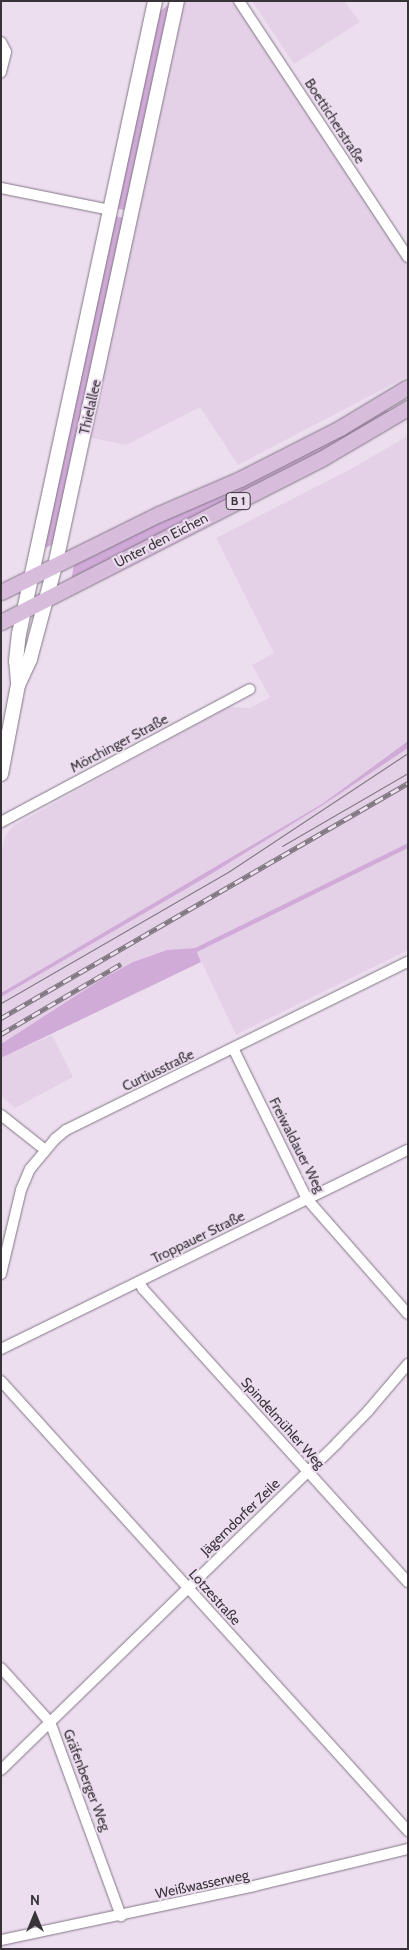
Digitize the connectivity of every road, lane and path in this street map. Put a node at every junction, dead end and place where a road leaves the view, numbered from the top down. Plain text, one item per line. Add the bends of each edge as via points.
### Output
1 (155, 1) edge
2 (177, 1) edge
3 (239, 1) edge
4 (1, 42) edge
5 (1, 72) edge
6 (1, 188) edge
7 (110, 210) junction
8 (132, 215) junction
9 (408, 257) edge
10 (408, 387) edge
11 (389, 398) junction
12 (403, 411) edge
13 (54, 566) junction
14 (33, 576) junction
15 (1, 592) edge
16 (46, 599) junction
17 (25, 609) junction
18 (1, 622) edge
19 (18, 685) junction
20 (250, 690) dead end
21 (1, 774) edge
22 (1, 822) edge
23 (408, 962) edge
24 (233, 1048) junction
25 (1, 1115) edge
26 (44, 1149) junction
27 (408, 1150) edge
28 (306, 1199) junction
29 (1, 1274) edge
30 (139, 1282) junction
31 (408, 1314) edge
32 (1, 1349) edge
33 (408, 1364) edge
34 (1, 1381) edge
35 (308, 1471) junction
36 (408, 1582) edge
37 (188, 1588) junction
38 (1, 1668) edge
39 (50, 1722) junction
40 (1, 1770) edge
41 (408, 1831) edge
42 (408, 1850) edge
43 (121, 1916) junction
44 (1, 1940) edge

1 - 7 main road, Thielallee
2 - 8 main road, Thielallee
3 - 9 street, Boetticherstraße
4 - 5 street via 6,52
6 - 7 street
7 - 8 main road
7 - 14 main road, Thielallee
8 - 13 main road, Thielallee
10 - 11 main road, Unter den Eichen / B 1
11 - 12 main road
11 - 13 main road, Unter den Eichen / B 1 via 340,428 240,479 159,514
12 - 16 main road, Unter den Eichen / B 1 via 321,459
13 - 14 main road, B 1
13 - 16 main road, Thielallee
14 - 15 main road, B 1
14 - 17 main road, Thielallee
16 - 17 main road, B 1
16 - 19 main road, Thielallee via 30,659
17 - 18 main road, B 1
17 - 19 main road, Thielallee via 16,661
19 - 21 main road
20 - 22 street, Mörchinger Straße
23 - 24 street, Curtiusstraße
24 - 26 street, Curtiusstraße via 66,1130
24 - 28 street, Freiwaldauer Weg
25 - 26 street
26 - 29 street, Curtiusstraße via 21,1190
27 - 28 street, Troppauer Straße
28 - 30 street, Troppauer Straße
28 - 31 street, Freiwaldauer Weg
30 - 32 street, Troppauer Straße
30 - 35 street, Spindelmühler Weg
33 - 35 street, Jägerndorfer Zeile via 368,1411
34 - 37 street, Lotzestraße
35 - 36 street, Spindelmühler Weg
35 - 37 street, Jägerndorfer Zeile
37 - 39 street, Jägerndorfer Zeile
37 - 41 street, Lotzestraße
38 - 39 street, Gräfenberger Weg
39 - 40 street, Jägerndorfer Zeile
39 - 43 street, Gräfenberger Weg
42 - 43 street, Weißwasserweg
43 - 44 street, Weißwasserweg

